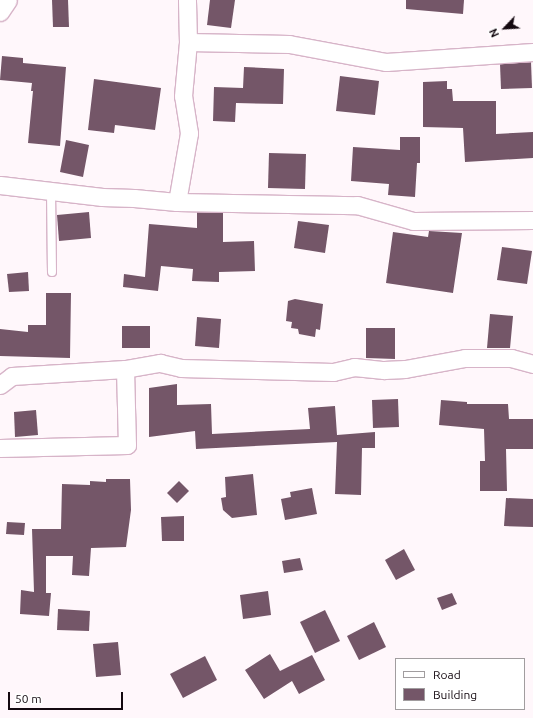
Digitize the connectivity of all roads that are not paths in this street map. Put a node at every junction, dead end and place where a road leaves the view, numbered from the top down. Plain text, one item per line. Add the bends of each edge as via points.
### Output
1 (8, 0) edge
2 (187, 0) edge
3 (0, 12) edge
4 (188, 42) junction
5 (533, 52) edge
6 (0, 185) edge
7 (51, 191) junction
8 (177, 202) junction
9 (533, 220) edge
10 (52, 272) dead end
11 (533, 364) edge
12 (125, 369) junction
13 (0, 385) edge
14 (0, 448) edge

1 - 3 street
2 - 4 street
4 - 5 street via 289,44 386,62
4 - 8 street via 183,96 189,133
6 - 7 street
7 - 8 street
7 - 10 lane
8 - 9 street via 357,205 413,221
11 - 12 street via 511,358 465,358 405,369 384,370 354,366 333,372 181,368 160,363
12 - 13 street via 12,376
12 - 14 street via 127,445

